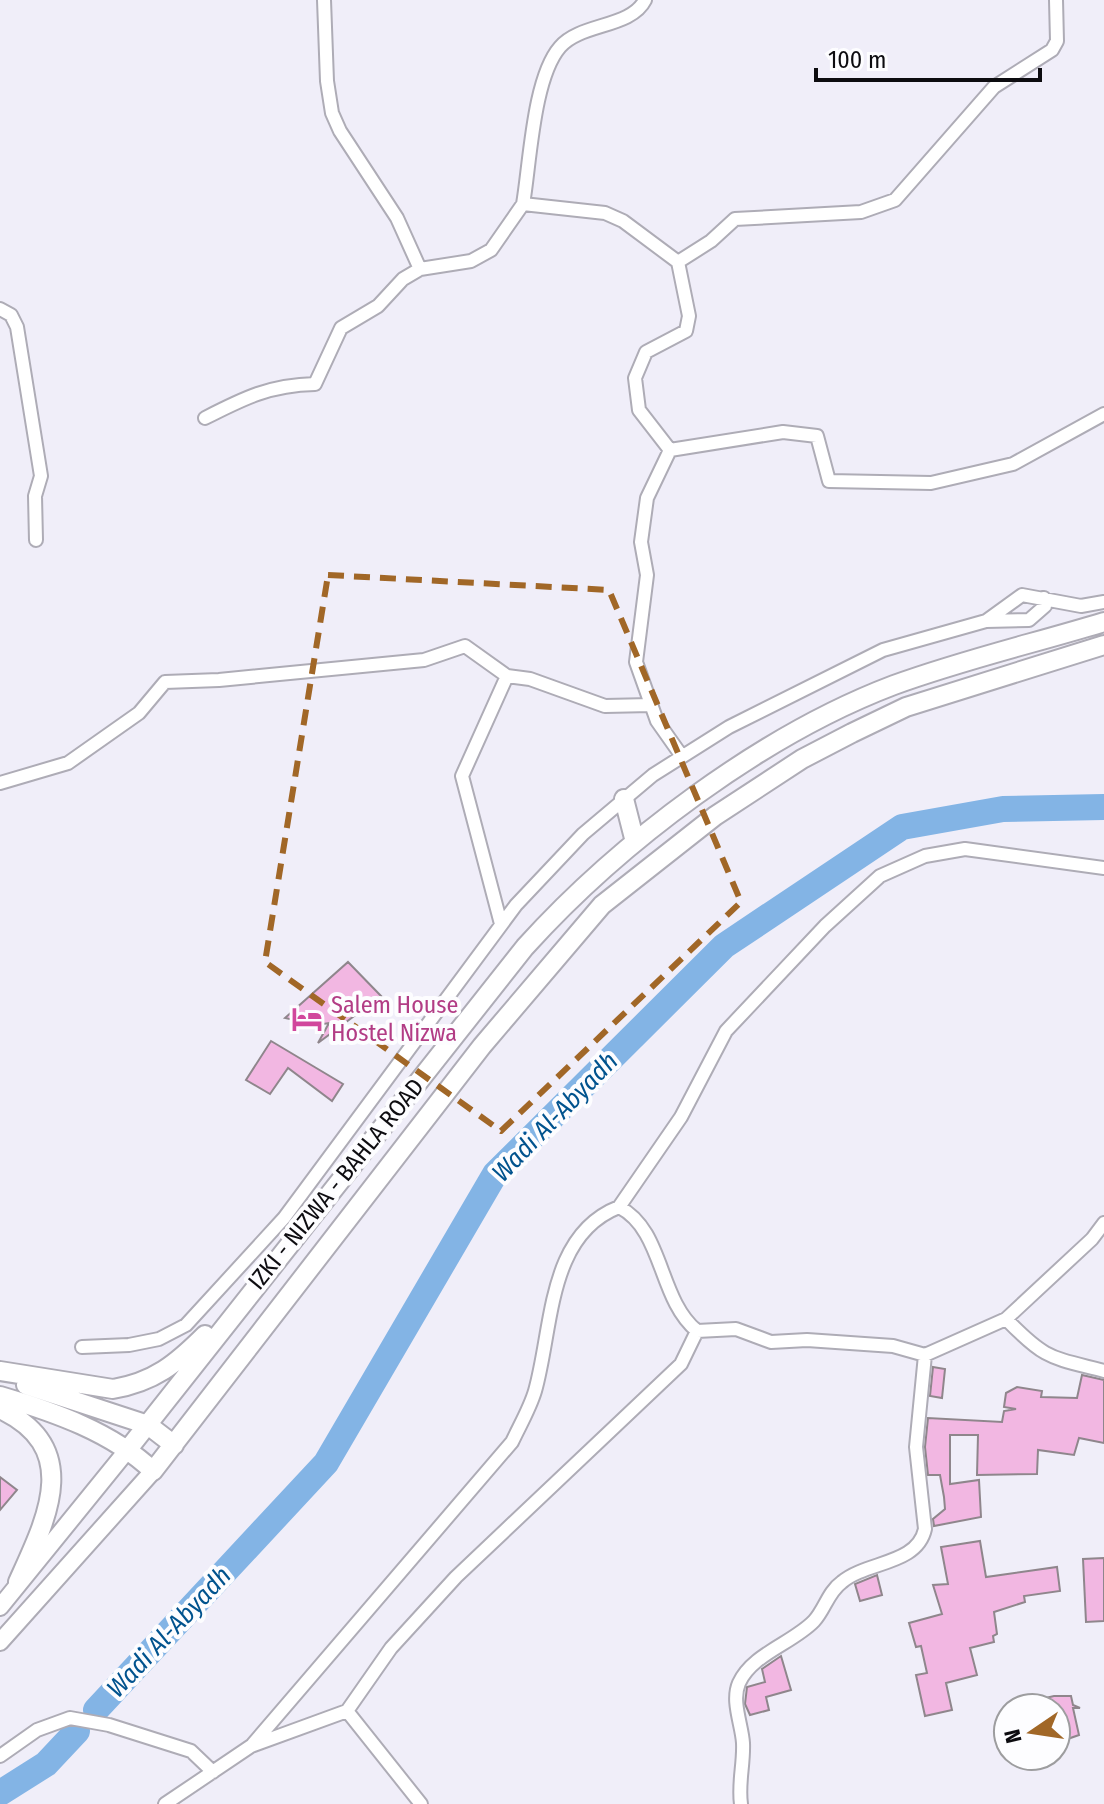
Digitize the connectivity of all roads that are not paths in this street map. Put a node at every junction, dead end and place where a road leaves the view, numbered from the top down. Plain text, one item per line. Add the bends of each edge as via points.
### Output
1 (324, 0) edge
2 (645, 0) edge
3 (1056, 0) edge
4 (523, 204) junction
5 (678, 262) junction
6 (420, 269) junction
7 (0, 309) edge
8 (1104, 414) edge
9 (205, 418) dead end
10 (670, 450) junction
11 (36, 540) dead end
12 (1044, 598) junction
13 (1104, 602) edge
14 (986, 621) junction
15 (1104, 622) edge
16 (1101, 646) edge
17 (507, 676) junction
18 (651, 705) junction
19 (681, 755) junction
20 (0, 783) edge
21 (624, 799) junction
22 (635, 842) junction
23 (1104, 868) edge
24 (501, 924) junction
25 (619, 1207) junction
26 (1104, 1223) edge
27 (252, 1288) junction
28 (1006, 1319) junction
29 (697, 1331) junction
30 (82, 1347) dead end
31 (925, 1355) junction
32 (1104, 1371) edge
33 (0, 1374) edge
34 (0, 1396) edge
35 (0, 1409) edge
36 (148, 1425) junction
37 (174, 1445) junction
38 (129, 1448) junction
39 (153, 1471) junction
40 (18, 1582) junction
41 (0, 1607) edge
42 (0, 1642) edge
43 (347, 1711) junction
44 (251, 1746) junction
45 (0, 1756) edge
46 (213, 1772) junction
47 (165, 1804) edge
48 (421, 1804) edge
49 (741, 1804) edge

1 - 6 street via 332,113 397,218
2 - 4 street via 628,16 592,27 560,46 541,94
3 - 5 street via 1057,41 1052,50 994,87 895,200 861,212 735,219
4 - 5 street via 605,213
4 - 6 street via 491,250 471,261
5 - 10 street via 689,316 686,331 646,352 635,378 639,410
6 - 9 street via 378,306 341,328 315,384 288,383 255,393
7 - 11 street via 17,327 41,476 35,496
8 - 10 street via 1013,464 931,483 829,481 817,436 783,432
10 - 18 street via 647,498 641,542 647,575 636,662
12 - 13 street via 1081,606
12 - 14 street via 1022,595
12 - 14 street via 1045,606 1029,620
14 - 19 street via 883,650 799,689
15 - 22 main road, IZKI - NIZWA - BAHLA ROAD via 866,698 778,744
16 - 37 main road, IZKI - NIZWA - BAHLA ROAD via 906,707 839,739 715,816 602,905 482,1046
17 - 18 street via 605,706
17 - 20 street via 465,646 424,660 165,682 139,713 68,763
17 - 24 street via 462,776
18 - 19 street
19 - 21 street
21 - 22 main road
21 - 24 street via 583,834
22 - 27 main road, IZKI - NIZWA - BAHLA ROAD via 525,947
23 - 25 street via 965,849 925,856 880,876 726,1031 681,1117
24 - 30 street via 284,1218 186,1325 159,1339
25 - 29 street via 643,1228 669,1296
25 - 44 street via 588,1225 571,1248 556,1289 535,1393 512,1442
26 - 28 street
27 - 33 main road via 171,1368 142,1383 113,1389
27 - 36 main road, IZKI - NIZWA - BAHLA ROAD
28 - 31 street
28 - 32 street via 1052,1359
29 - 31 street via 736,1329 771,1342 893,1346
29 - 43 street via 681,1364 456,1577 391,1648
31 - 49 street via 916,1447 922,1542 842,1581 815,1620 747,1671 736,1693 743,1744
33 - 36 main road
34 - 38 main road via 45,1409
35 - 40 main road via 33,1431 48,1459 52,1488 49,1512
36 - 37 main road
36 - 38 main road, IZKI - NIZWA - BAHLA ROAD
37 - 39 main road, IZKI - NIZWA - BAHLA ROAD
38 - 39 main road
38 - 40 street
39 - 42 street
40 - 41 street
43 - 44 street
43 - 48 street
44 - 46 street
45 - 46 street via 37,1730 70,1718 191,1751
46 - 47 street

